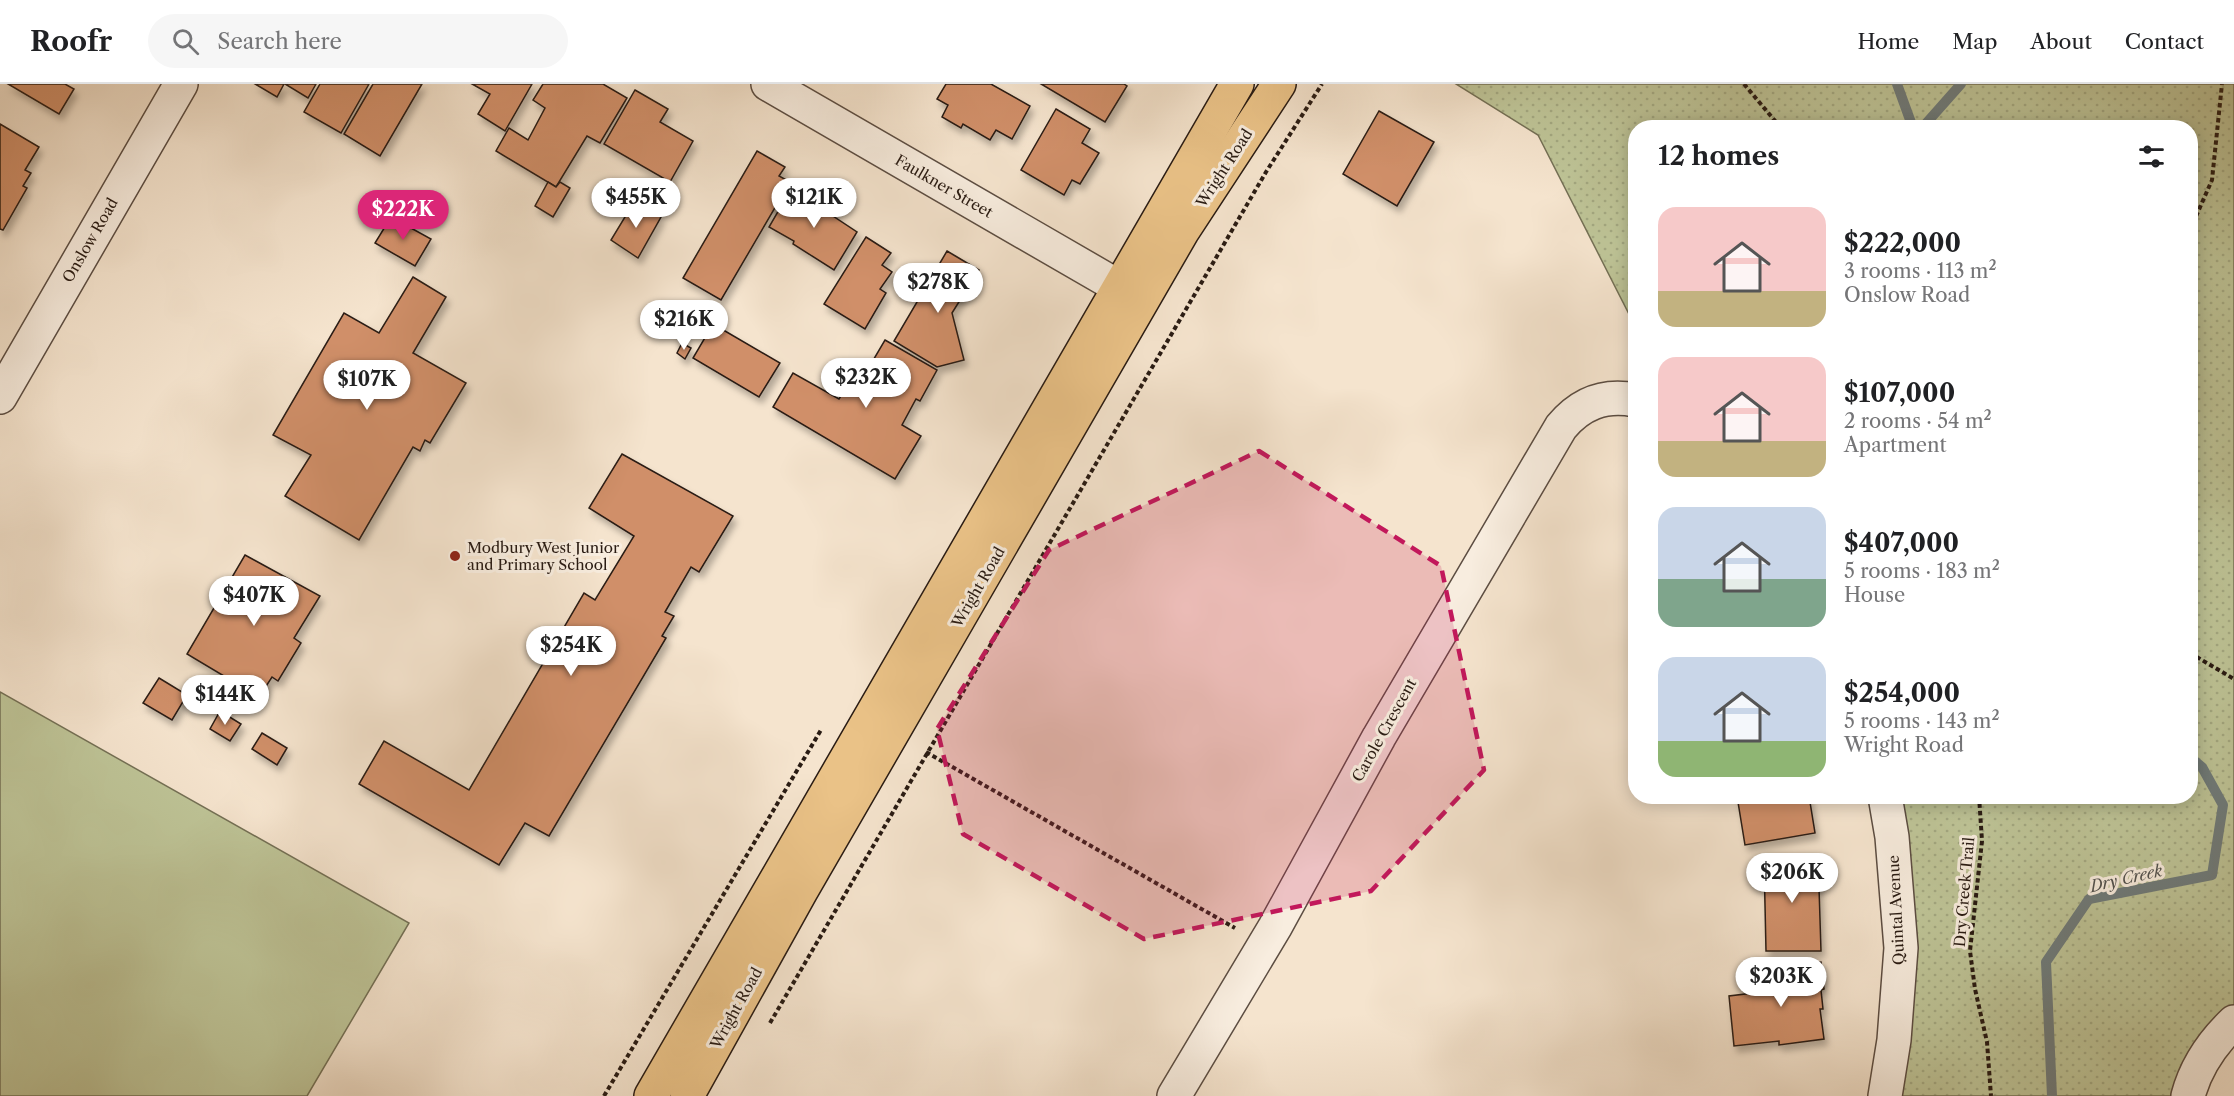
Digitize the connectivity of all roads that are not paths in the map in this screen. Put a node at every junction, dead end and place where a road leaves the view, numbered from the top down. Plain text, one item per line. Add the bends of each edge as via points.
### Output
1 (181, 84) edge
2 (768, 84) edge
3 (1237, 84) edge
4 (1279, 84) edge
5 (1119, 287) junction
6 (0, 397) edge
7 (1628, 399) edge
8 (1887, 804) edge
9 (2234, 1022) edge
10 (651, 1096) edge
11 (687, 1096) edge
12 (1174, 1096) edge
13 (1885, 1096) edge
14 (2188, 1096) edge

1 - 6 street, Onslow Road
2 - 5 street, Faulkner Street
3 - 5 main road, Wright Road
4 - 11 main road, Wright Road via 1182,232
5 - 10 main road, Wright Road
7 - 12 street, Carole Crescent via 1589,403 1561,427
8 - 13 street, Quintal Avenue via 1901,948
9 - 14 street via 2204,1058

